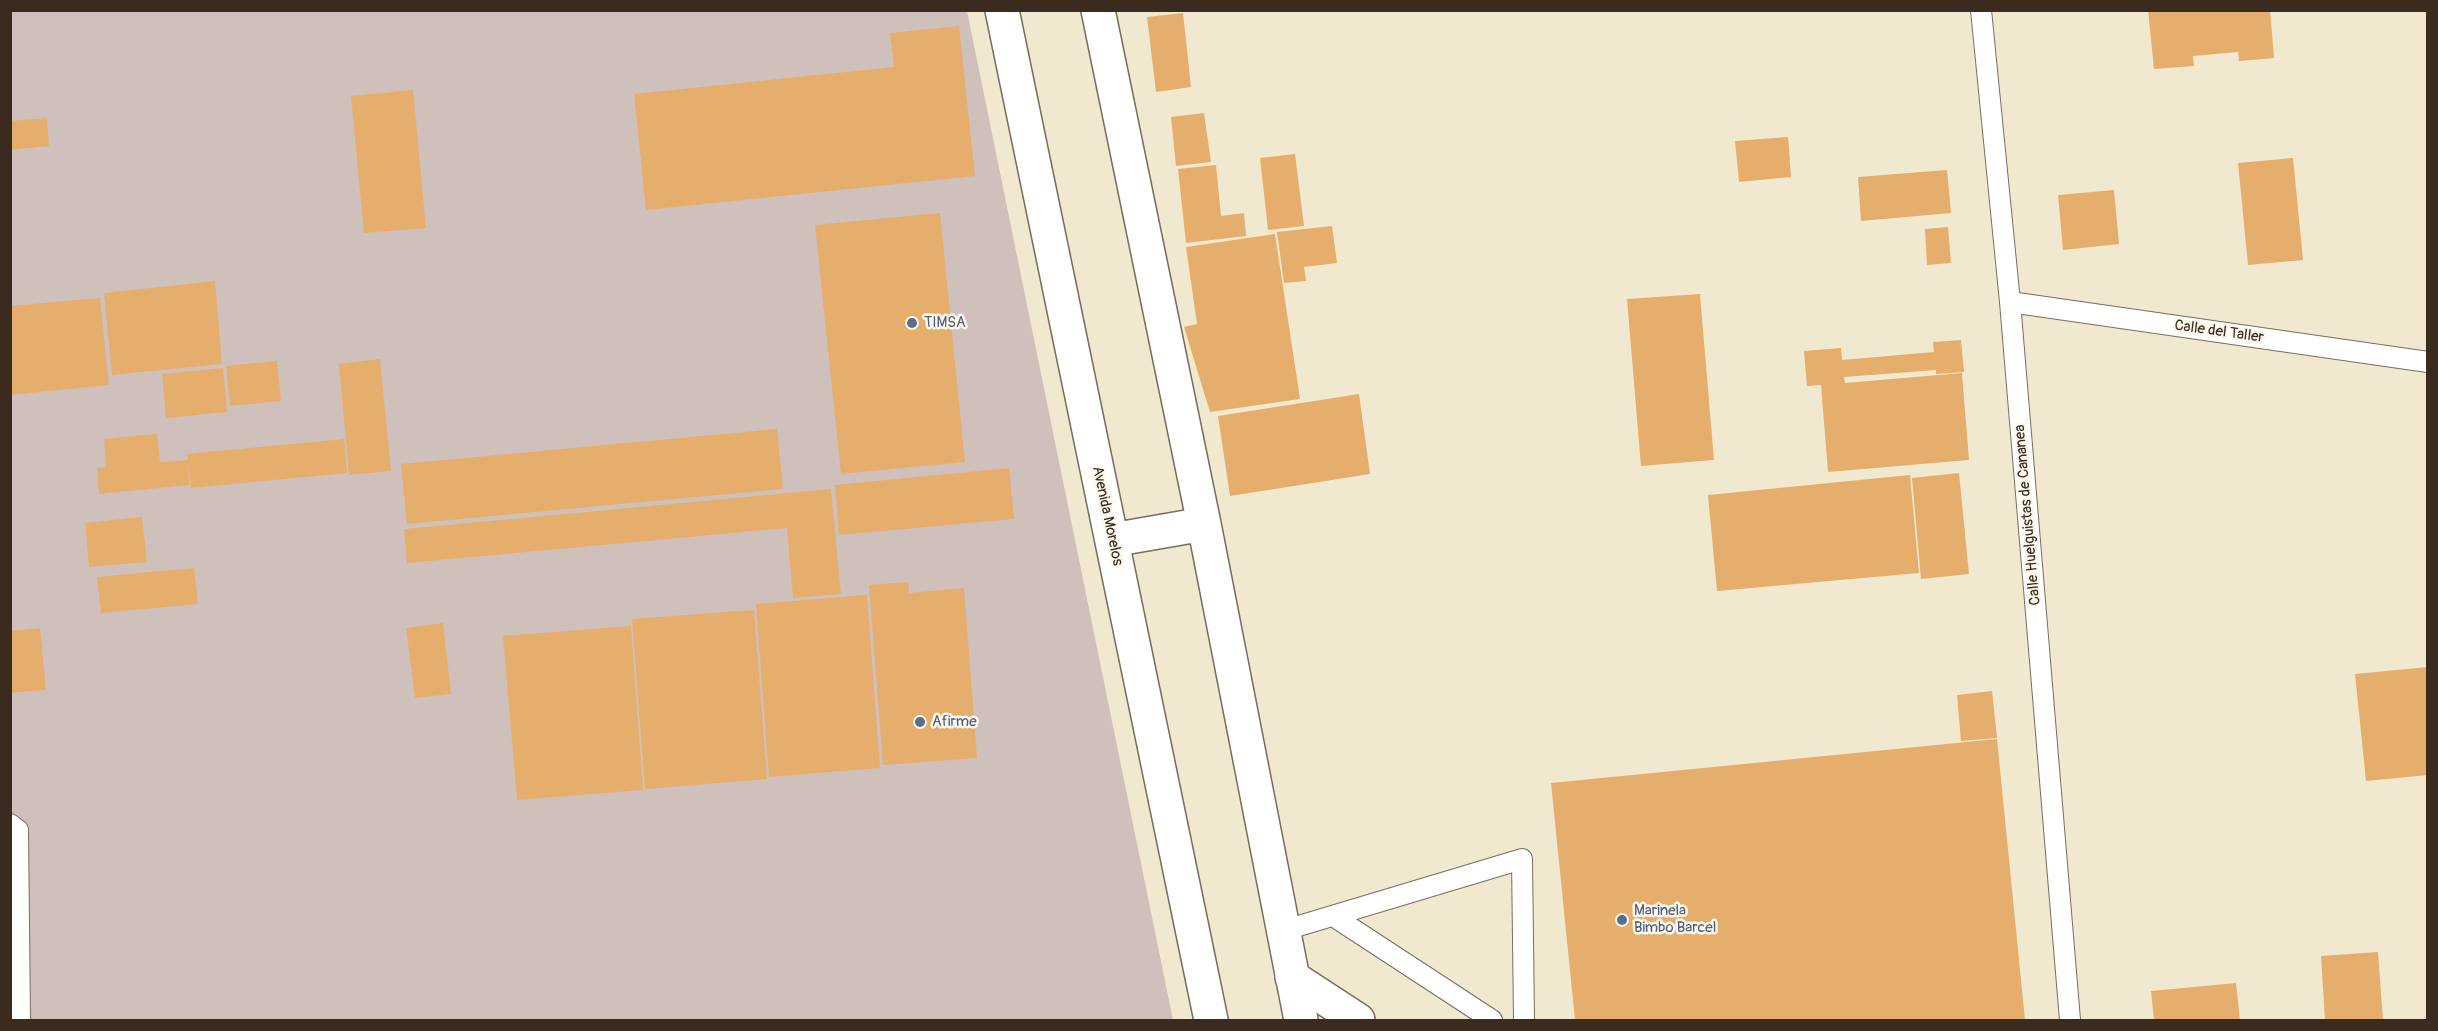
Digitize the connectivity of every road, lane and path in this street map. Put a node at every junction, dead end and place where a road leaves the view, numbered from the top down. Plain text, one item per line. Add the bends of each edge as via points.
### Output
1 (1002, 10) edge
2 (1098, 10) edge
3 (1981, 10) edge
4 (2010, 302) junction
5 (2427, 362) edge
6 (1204, 524) junction
7 (1112, 540) junction
8 (10, 824) edge
9 (1333, 915) junction
10 (1282, 931) junction
11 (1292, 977) junction
12 (20, 1020) edge
13 (1211, 1020) edge
14 (1301, 1020) edge
15 (1358, 1020) edge
16 (1492, 1020) edge
17 (1524, 1020) edge
18 (2070, 1020) edge

1 - 7 main road, Avenida Morelos
2 - 6 main road
3 - 4 lane, Calle Huelguistas de Cananea
4 - 5 lane, Calle del Taller
4 - 18 lane, Calle Huelguistas de Cananea
6 - 7 main road
6 - 10 main road
7 - 13 main road, Avenida Morelos
8 - 12 lane via 18,830
9 - 10 lane
9 - 16 lane
9 - 17 lane via 1522,859
10 - 11 main road
11 - 14 main road
11 - 15 main road

